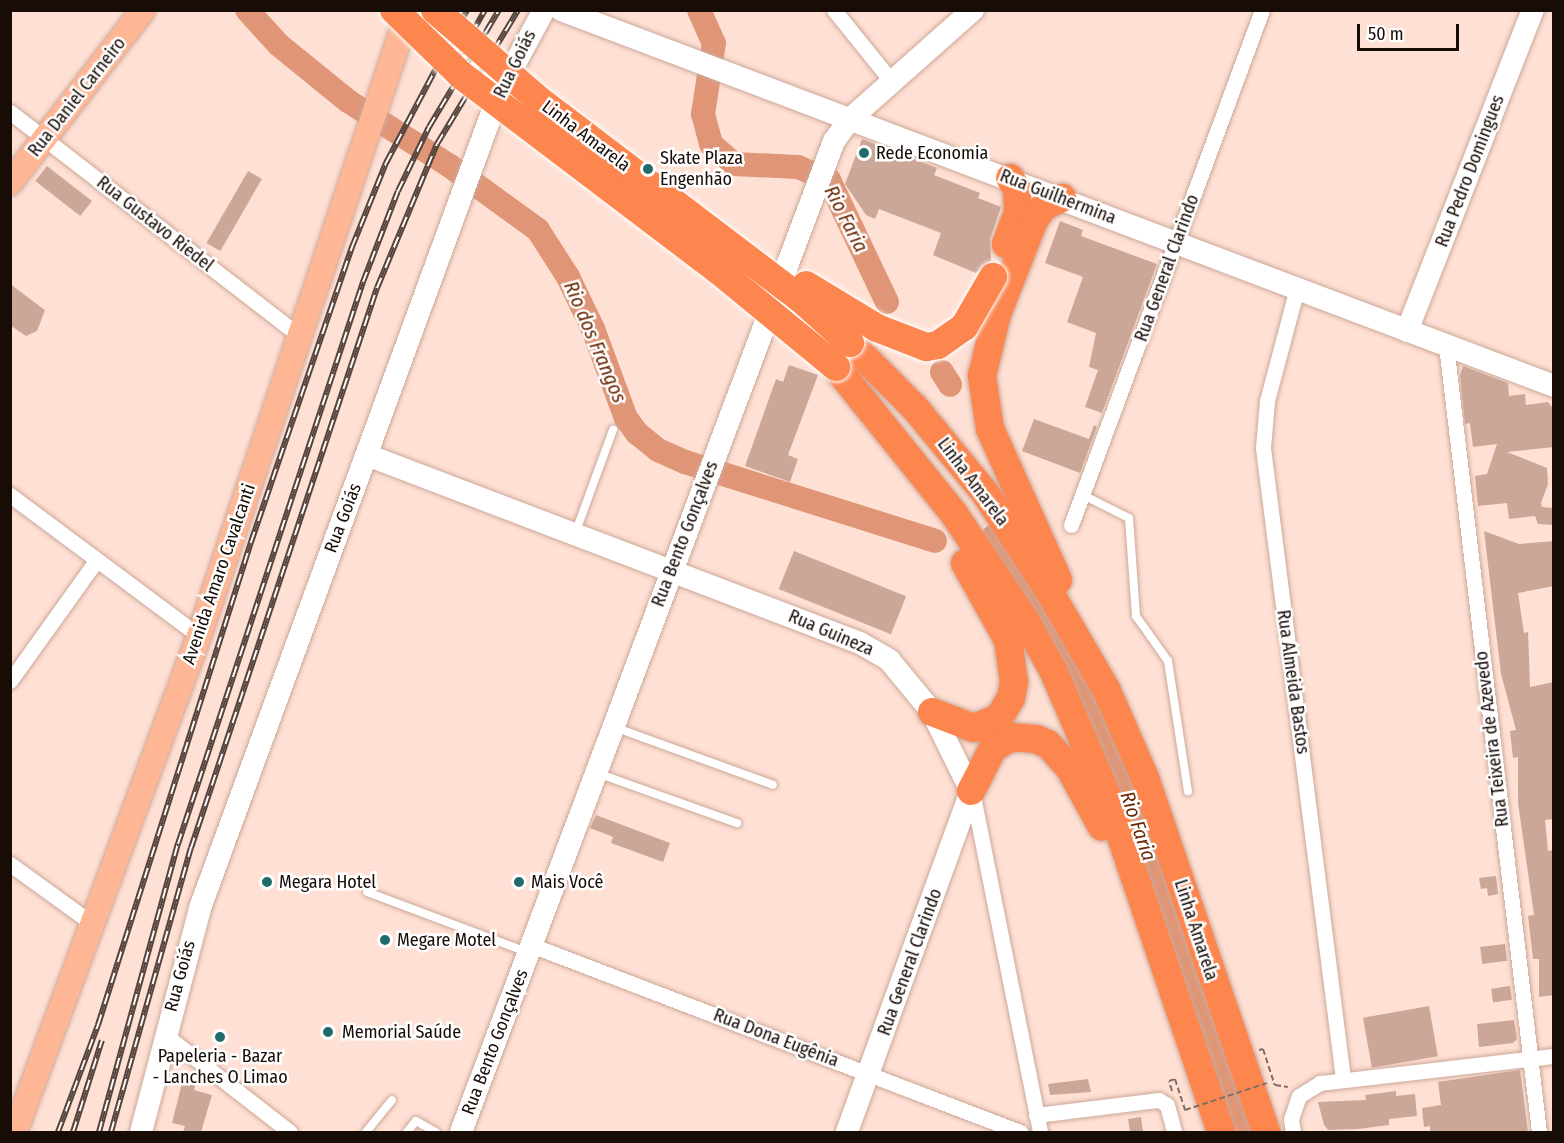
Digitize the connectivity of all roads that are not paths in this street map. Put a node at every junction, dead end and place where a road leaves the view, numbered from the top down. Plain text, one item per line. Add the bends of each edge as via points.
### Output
1 (143, 10) edge
2 (392, 10) edge
3 (409, 10) edge
4 (435, 10) edge
5 (544, 10) edge
6 (561, 10) edge
7 (834, 10) edge
8 (973, 10) edge
9 (1262, 10) edge
10 (1533, 10) edge
11 (892, 82) junction
12 (10, 112) edge
13 (374, 117) junction
14 (849, 120) junction
15 (45, 138) junction
16 (1010, 178) junction
17 (10, 183) edge
18 (1062, 198) junction
19 (1177, 242) junction
20 (737, 250) junction
21 (1297, 288) junction
22 (1407, 330) junction
23 (300, 336) junction
24 (1446, 345) junction
25 (1554, 386) edge
26 (882, 425) junction
27 (613, 430) dead end
28 (367, 455) junction
29 (10, 495) edge
30 (1083, 495) junction
31 (1071, 525) dead end
32 (575, 533) junction
33 (96, 561) junction
34 (672, 569) junction
35 (199, 636) junction
36 (1076, 637) junction
37 (10, 681) edge
38 (932, 712) junction
39 (613, 726) junction
40 (596, 772) junction
41 (773, 785) dead end
42 (971, 791) junction
43 (1188, 791) dead end
44 (737, 823) dead end
45 (10, 864) edge
46 (1131, 873) junction
47 (367, 892) dead end
48 (93, 924) junction
49 (530, 949) junction
50 (165, 1035) junction
51 (1554, 1056) edge
52 (1529, 1059) junction
53 (869, 1074) junction
54 (1342, 1078) junction
55 (392, 1100) dead end
56 (1036, 1115) junction
57 (15, 1132) edge
58 (141, 1132) edge
59 (290, 1132) edge
60 (366, 1132) edge
61 (407, 1132) edge
62 (436, 1132) edge
63 (461, 1132) edge
64 (847, 1132) edge
65 (1020, 1132) edge
66 (1040, 1132) edge
67 (1174, 1132) edge
68 (1221, 1132) edge
69 (1266, 1132) edge
70 (1293, 1132) edge
71 (1539, 1132) edge

1 - 15 main road, Rua Daniel Carneiro
2 - 13 main road
2 - 26 highway, Linha Amarela, bridge via 461,75 718,270 836,367
3 - 13 main road, Avenida Amaro Cavalcanti
4 - 20 highway, Linha Amarela, bridge via 540,101
5 - 28 street, Rua Goiás via 513,63
6 - 14 street, Rua Guilhermina
7 - 11 street
8 - 11 street, Rua Bento Gonçalves
9 - 19 street, Rua General Clarindo
10 - 22 street, Rua Pedro Domingues
11 - 14 street, Rua Bento Gonçalves
12 - 15 street, Rua Gustavo Riedel
13 - 23 main road, Avenida Amaro Cavalcanti
14 - 16 street, Rua Guilhermina
14 - 34 street, Rua Bento Gonçalves via 827,160
15 - 17 main road, Rua Daniel Carneiro
15 - 23 street, Rua Gustavo Riedel
16 - 18 street, Rua Guilhermina
16 - 20 highway, bridge via 1017,189 1018,213 993,278 964,327 938,345 926,347 877,328 771,264
18 - 19 street, Rua Guilhermina
18 - 36 highway via 1044,206 1034,220 997,314 982,376 990,429 1061,589
19 - 21 street, Rua Guilhermina
19 - 30 street, Rua General Clarindo
20 - 36 highway, Linha Amarela, bridge via 850,343 959,459
21 - 22 street, Rua Guilhermina
21 - 54 street, Rua Almeida Bastos via 1267,401 1263,448
22 - 24 street, Rua Guilhermina
23 - 35 main road, Avenida Amaro Cavalcanti
24 - 25 street, Rua Guilhermina
24 - 52 street, Rua Teixeira de Azevedo
26 - 38 highway via 999,618 1013,661 1011,698 999,718 974,728
26 - 46 highway, Linha Amarela via 954,514 1024,618 1090,751
27 - 32 lane
28 - 32 street, Rua Guineza
28 - 50 street, Rua Goiás via 200,908
29 - 33 street
30 - 31 street, Rua General Clarindo
30 - 43 lane via 1129,519 1136,616 1168,661
32 - 34 street, Rua Guineza
33 - 35 street
33 - 37 street
34 - 38 street, Rua Guineza via 879,653 905,676
34 - 39 street, Rua Bento Gonçalves
35 - 48 main road, Avenida Amaro Cavalcanti
36 - 69 highway, Linha Amarela via 1125,729 1145,778
38 - 42 street, Rua Guineza
39 - 40 street, Rua Bento Gonçalves
39 - 41 lane
40 - 44 lane
40 - 49 street, Rua Bento Gonçalves
42 - 46 highway via 984,760 1002,741 1023,736 1048,744 1079,782
42 - 53 street, Rua General Clarindo
42 - 56 street, Rua Guineza
45 - 48 street
46 - 68 highway, Linha Amarela
47 - 49 lane, Rua Bento Gonçalves
48 - 57 main road, Avenida Amaro Cavalcanti
49 - 53 street, Rua Dona Eugênia
49 - 63 street, Rua Bento Gonçalves
50 - 58 street, Rua Goiás
50 - 59 street
51 - 52 street
52 - 54 street
52 - 71 street, Rua Teixeira de Azevedo
53 - 64 street, Rua General Clarindo
53 - 65 street, Rua Dona Eugênia
54 - 70 street via 1320,1083 1299,1096 1291,1119
55 - 60 lane
56 - 66 street, Rua Guineza
56 - 67 street via 1159,1100 1165,1103
61 - 62 lane via 416,1121

